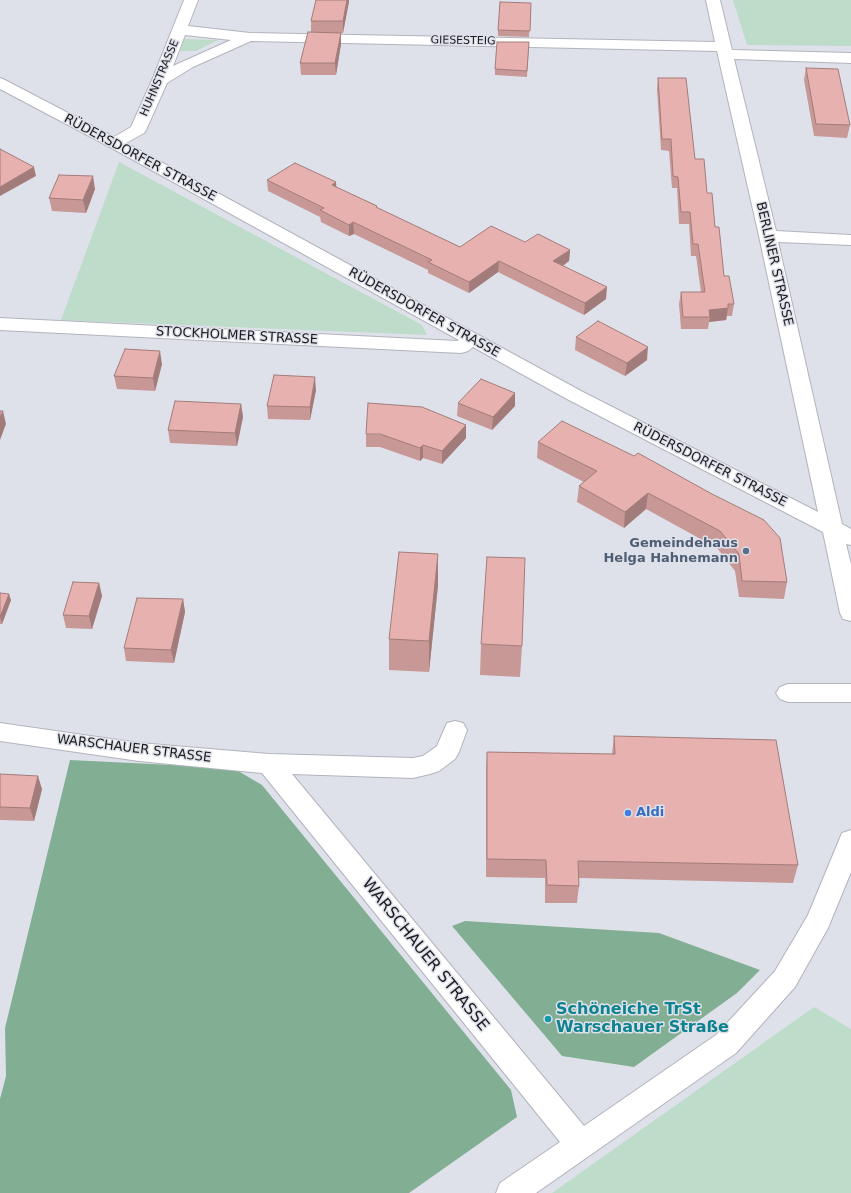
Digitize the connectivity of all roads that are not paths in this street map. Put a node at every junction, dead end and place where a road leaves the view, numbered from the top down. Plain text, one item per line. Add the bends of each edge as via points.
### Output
1 (191, 0) edge
2 (713, 0) edge
3 (180, 30) junction
4 (250, 37) junction
5 (725, 51) junction
6 (851, 58) edge
7 (160, 80) junction
8 (0, 83) edge
9 (114, 143) junction
10 (768, 236) junction
11 (851, 240) edge
12 (0, 324) edge
13 (472, 339) junction
14 (832, 528) junction
15 (851, 538) edge
16 (851, 613) edge
17 (788, 692) dead end
18 (851, 693) edge
19 (455, 730) dead end
20 (0, 732) edge
21 (269, 764) junction
22 (851, 840) edge
23 (581, 1144) junction
24 (511, 1193) edge

1 - 3 street, HUHNSTRASSE
2 - 5 street, BERLINER STRASSE
3 - 4 street, GIESESTEIG
3 - 7 street, HUHNSTRASSE
4 - 5 street, GIESESTEIG
4 - 7 street, GIESESTEIG via 188,64
5 - 6 street, GIESESTEIG
5 - 10 street, BERLINER STRASSE
7 - 9 street, HUHNSTRASSE via 138,130
8 - 9 street, RÜDERSDORFER STRASSE
9 - 13 street, RÜDERSDORFER STRASSE
10 - 11 street
10 - 14 street, BERLINER STRASSE
12 - 13 street, STOCKHOLMER STRASSE via 461,347
13 - 14 street, RÜDERSDORFER STRASSE via 574,395
14 - 15 street, RÜDERSDORFER STRASSE
14 - 16 street, BERLINER STRASSE
17 - 18 street
19 - 21 street, WARSCHAUER STRASSE via 447,752 430,764 413,768
20 - 21 street, WARSCHAUER STRASSE via 139,752
21 - 23 street, WARSCHAUER STRASSE
22 - 23 street via 819,920 785,979 726,1044
23 - 24 street

